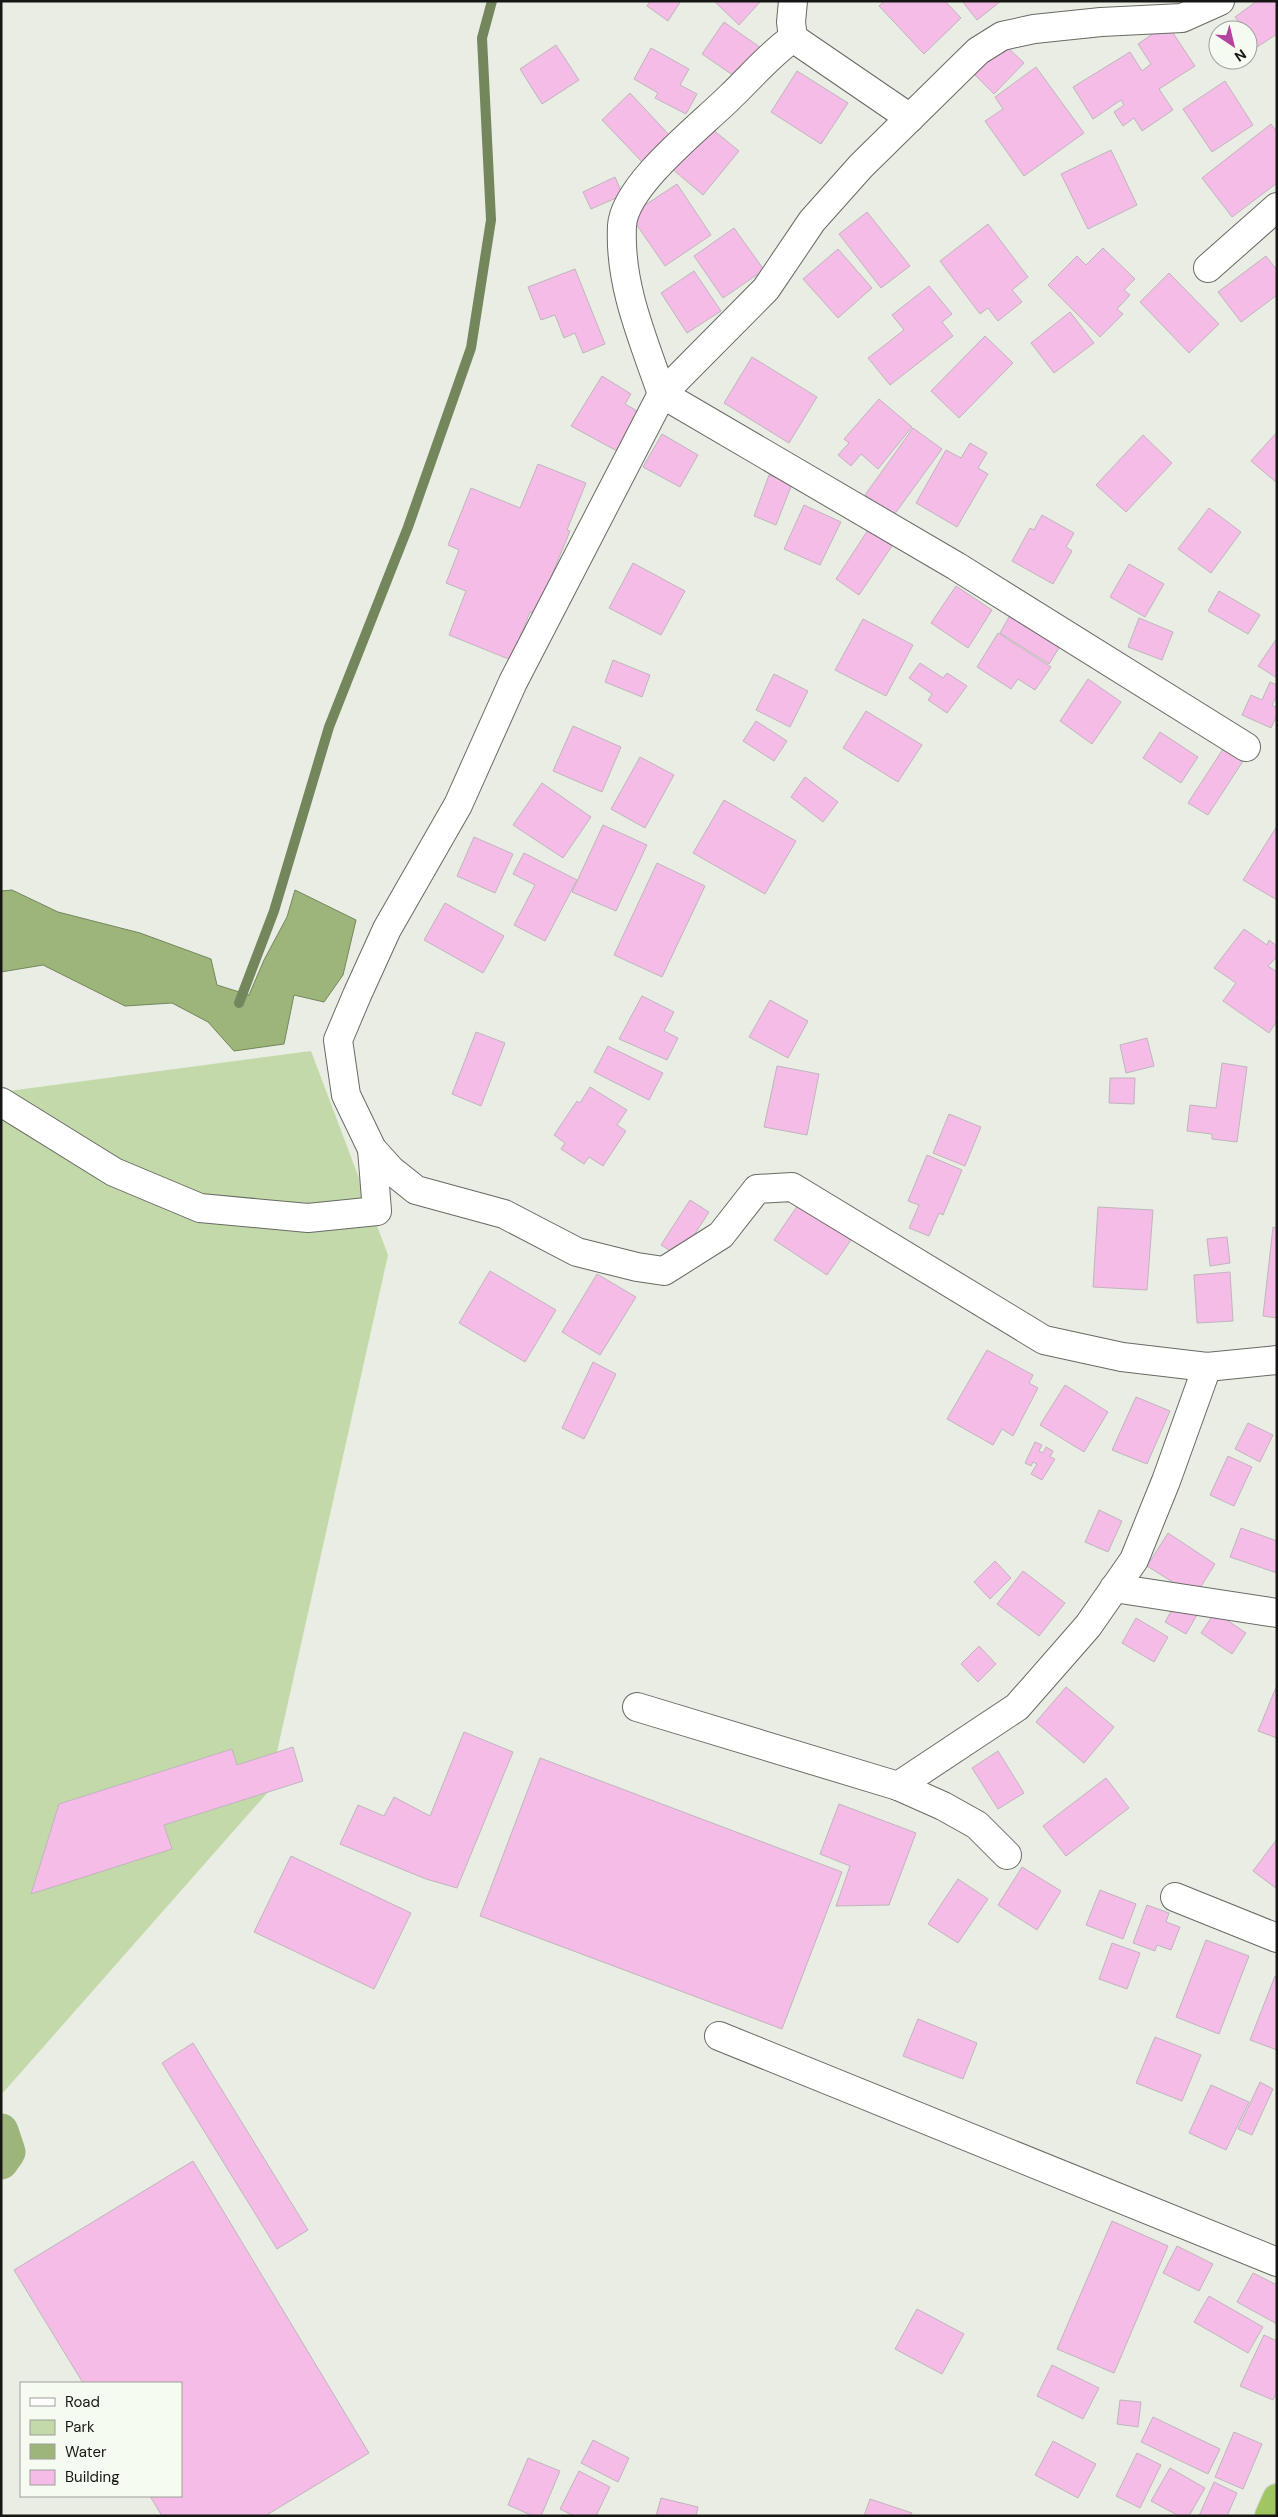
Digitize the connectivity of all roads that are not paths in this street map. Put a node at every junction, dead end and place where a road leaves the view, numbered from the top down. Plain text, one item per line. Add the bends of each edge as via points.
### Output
1 (793, 1) edge
2 (1220, 1) edge
3 (793, 38) junction
4 (910, 118) junction
5 (1277, 208) edge
6 (1208, 268) dead end
7 (662, 394) junction
8 (1246, 747) dead end
9 (1, 1102) edge
10 (372, 1149) junction
11 (1277, 1360) edge
12 (1207, 1367) junction
13 (1114, 1588) junction
14 (1277, 1613) edge
15 (637, 1707) dead end
16 (898, 1786) junction
17 (1007, 1855) dead end
18 (1175, 1897) dead end
19 (1277, 1938) edge
20 (719, 2036) dead end
21 (1277, 2262) edge
22 (1277, 2498) edge
23 (1269, 2516) edge

1 - 3 street
2 - 4 street via 1182,18 1072,25 1002,36 978,51
3 - 4 street
3 - 7 street via 689,132 635,193 627,209 622,224 628,299
4 - 7 street via 812,221 766,290
5 - 6 street
7 - 8 street via 956,566
7 - 10 street via 513,682 458,805 386,928 338,1040 346,1095
9 - 10 street via 114,1172 200,1208 308,1218 377,1211
10 - 12 street via 416,1190 504,1214 578,1252 664,1271 721,1236 757,1189 792,1186 1044,1340 1122,1356
11 - 12 street
12 - 13 street via 1134,1560
13 - 14 street
13 - 16 street via 1088,1626 1017,1707
15 - 16 street
16 - 17 street via 977,1825
18 - 19 street
20 - 21 street
22 - 23 highway

